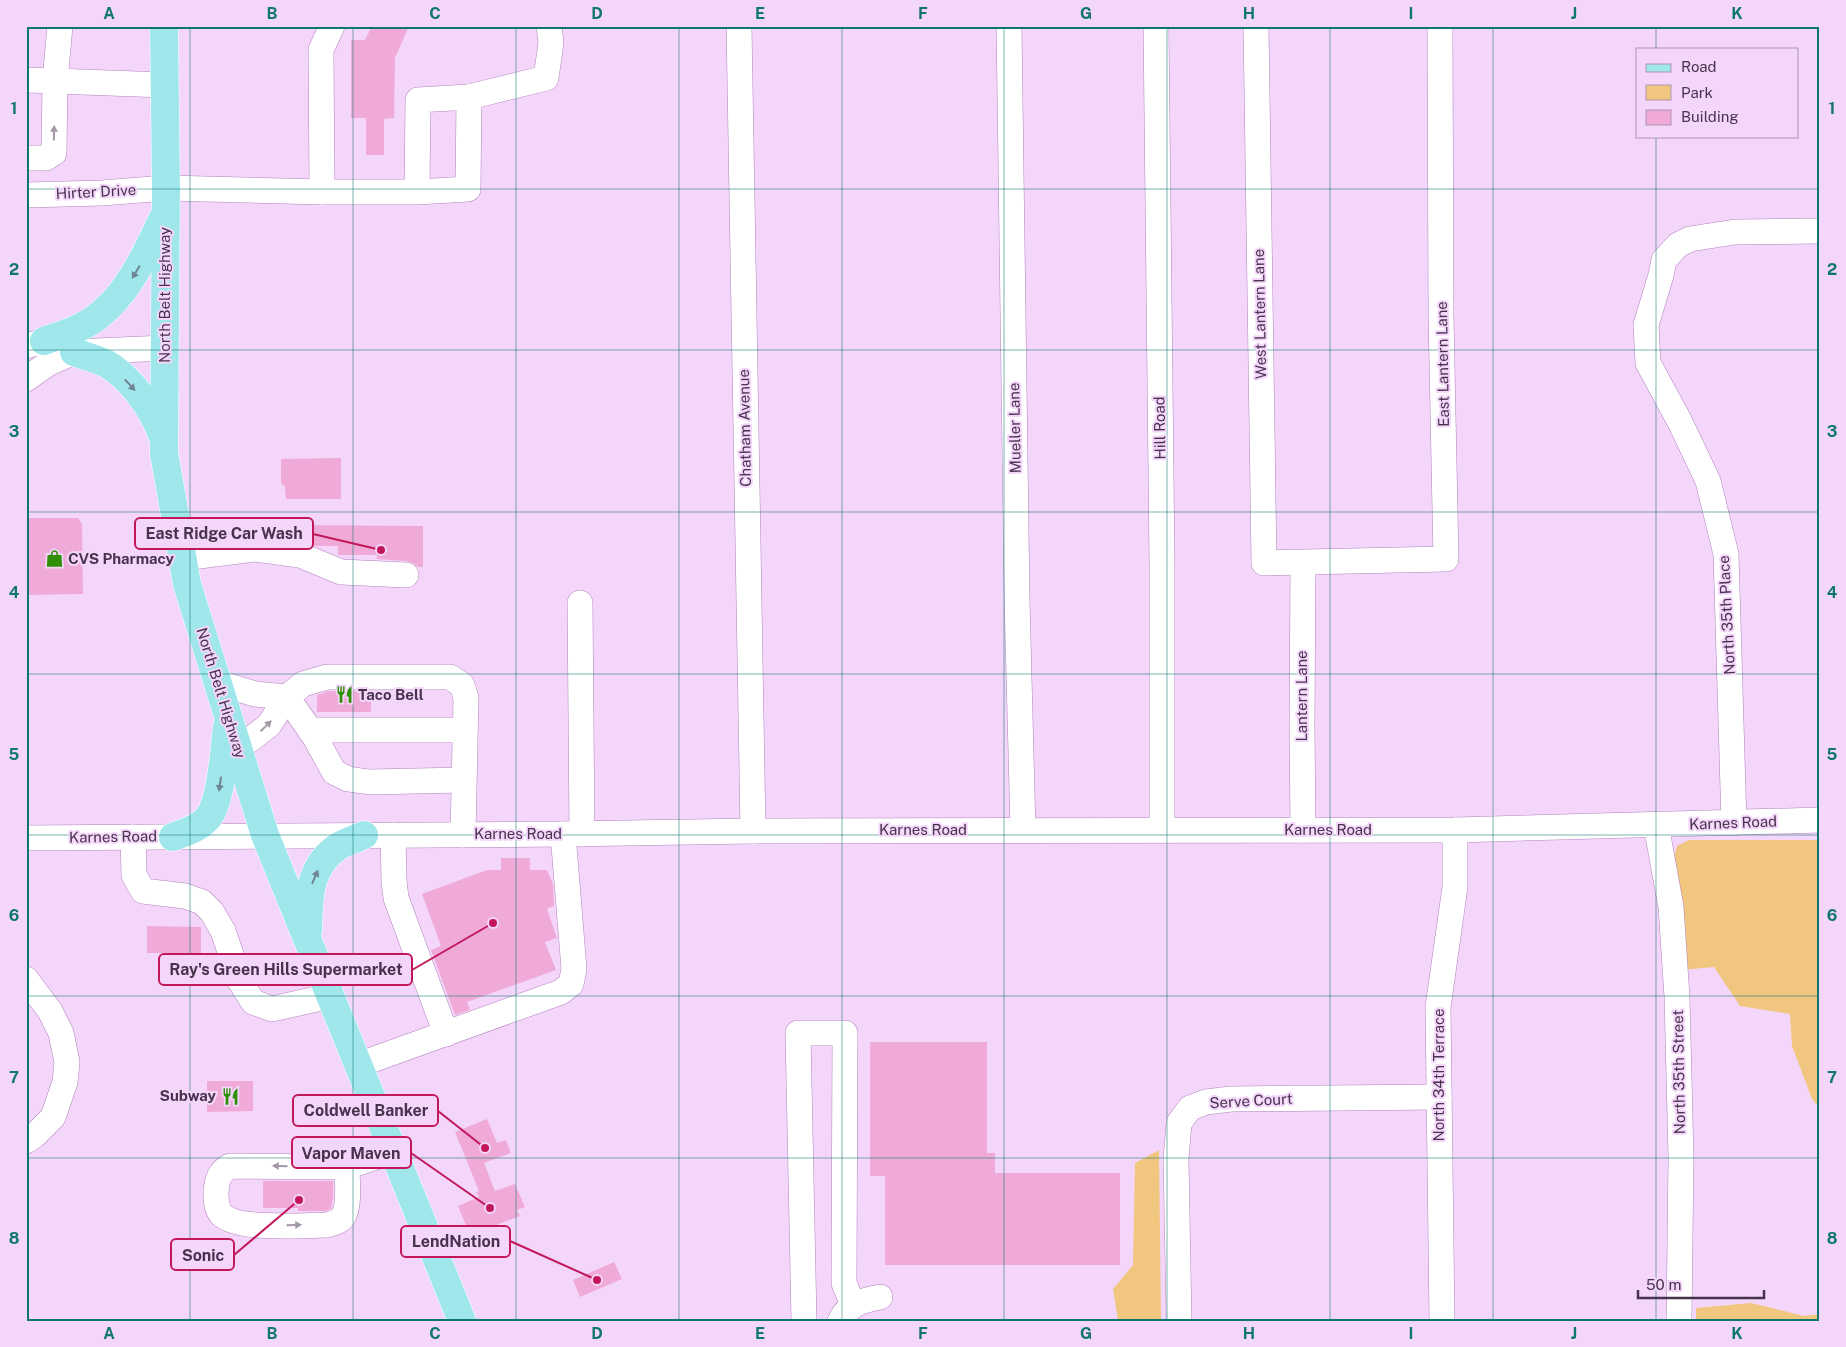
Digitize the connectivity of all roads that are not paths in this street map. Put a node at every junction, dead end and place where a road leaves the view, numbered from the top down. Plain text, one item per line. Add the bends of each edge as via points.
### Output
1 (60, 26) edge
2 (164, 26) edge
3 (332, 26) edge
4 (549, 26) edge
5 (739, 26) edge
6 (1009, 26) edge
7 (1156, 26) edge
8 (1256, 26) edge
9 (1440, 26) edge
10 (26, 80) edge
11 (55, 81) junction
12 (164, 85) junction
13 (469, 97) junction
14 (36, 158) edge
15 (322, 192) junction
16 (416, 192) junction
17 (36, 195) edge
18 (166, 200) junction
19 (1820, 231) edge
20 (35, 343) edge
21 (165, 348) junction
22 (74, 352) junction
23 (26, 379) edge
24 (164, 440) junction
25 (183, 558) junction
26 (1303, 563) junction
27 (406, 575) dead end
28 (580, 603) dead end
29 (219, 683) junction
30 (287, 697) junction
31 (228, 718) junction
32 (310, 730) junction
33 (465, 730) junction
34 (238, 749) junction
35 (463, 780) junction
36 (1820, 820) edge
37 (1734, 822) junction
38 (1656, 825) junction
39 (1162, 829) junction
40 (1023, 830) junction
41 (1304, 830) junction
42 (1455, 830) junction
43 (753, 831) junction
44 (573, 834) junction
45 (364, 835) junction
46 (393, 835) junction
47 (463, 835) junction
48 (265, 836) junction
49 (133, 837) junction
50 (172, 837) junction
51 (26, 838) edge
52 (308, 943) junction
53 (26, 979) edge
54 (330, 996) junction
55 (446, 1034) junction
56 (358, 1066) junction
57 (1439, 1097) junction
58 (26, 1140) edge
59 (393, 1151) junction
60 (347, 1167) junction
61 (880, 1297) dead end
62 (846, 1313) edge
63 (462, 1321) edge
64 (804, 1321) edge
65 (1179, 1321) edge
66 (1442, 1321) edge
67 (1679, 1321) edge

1 - 11 street
2 - 12 main road, North Belt Highway
3 - 15 street via 321,50
4 - 13 street via 551,43 546,78
5 - 43 street, Chatham Avenue
6 - 40 street, Mueller Lane
7 - 39 street, Hill Road
8 - 26 street, West Lantern Lane via 1264,563
9 - 26 street, East Lantern Lane via 1446,559
10 - 11 street
11 - 12 street
14 -> 11 street via 54,153
12 - 18 main road, North Belt Highway
13 - 16 street via 418,100
13 - 16 street, Hirter Drive via 468,189
14 - 17 street
15 - 16 street, Hirter Drive
15 - 18 street, Hirter Drive
17 - 18 street, Hirter Drive via 102,193
18 -> 20 main road via 136,272 119,295 97,318 65,334
18 - 21 main road, North Belt Highway
19 - 37 street, North 35th Place via 1735,232 1690,239 1664,260 1646,325 1648,363 1708,481 1726,554
20 - 21 street via 126,339
21 - 22 street
21 - 24 main road, North Belt Highway
22 - 23 street via 49,363
22 -> 24 main road via 107,364 123,377 143,398
24 - 25 main road, North Belt Highway
25 - 27 street via 255,549 300,555 342,572
25 - 29 main road, North Belt Highway
26 - 41 street, Lantern Lane
28 - 44 street
29 - 30 street via 255,694
29 - 31 main road, North Belt Highway
30 - 32 street
30 - 33 street via 303,684 327,677 450,677 462,685 466,698
34 -> 30 street via 269,725
31 - 34 main road, North Belt Highway
31 -> 50 main road via 217,799 208,818 194,829
32 - 33 street
32 - 35 street via 334,772 348,780
33 - 35 street
34 - 48 main road, North Belt Highway
35 - 47 street
36 - 37 street, Karnes Road
37 - 38 street, Karnes Road
38 - 42 street, Karnes Road
38 - 67 street, North 35th Street via 1671,907 1677,997 1681,1158
39 - 40 street, Karnes Road
39 - 41 street, Karnes Road
40 - 43 street, Karnes Road
41 - 42 street, Karnes Road
42 - 57 street, North 34th Terrace via 1455,887 1438,1007
43 - 44 street, Karnes Road
44 - 47 street, Karnes Road
44 - 55 street via 574,969 571,984 561,992
45 - 46 street, Karnes Road
45 - 48 street, Karnes Road
52 -> 45 main road via 309,892 315,874 326,856
46 - 47 street, Karnes Road
46 - 55 street via 396,898
48 - 50 street, Karnes Road
48 - 52 main road, North Belt Highway
49 - 50 street, Karnes Road
49 - 51 street, Karnes Road
49 - 54 street via 134,875 144,891 185,896 202,902 212,912 223,931 240,981 253,1002 272,1009
52 - 54 main road, North Belt Highway
53 - 58 street via 50,1011 61,1033 67,1062 65,1082 53,1118
54 - 56 main road, North Belt Highway
55 - 56 street
56 - 59 main road, North Belt Highway
57 - 65 street, Serve Court via 1231,1099 1190,1108 1179,1123 1176,1158
57 - 66 street, North 34th Terrace
59 - 60 street
59 - 63 main road, North Belt Highway
60 -> 60 street via 230,1166 218,1178 218,1207 232,1221 248,1224 327,1225 337,1222 344,1216
61 - 62 street via 862,1301
62 - 64 street via 845,1033 798,1033

